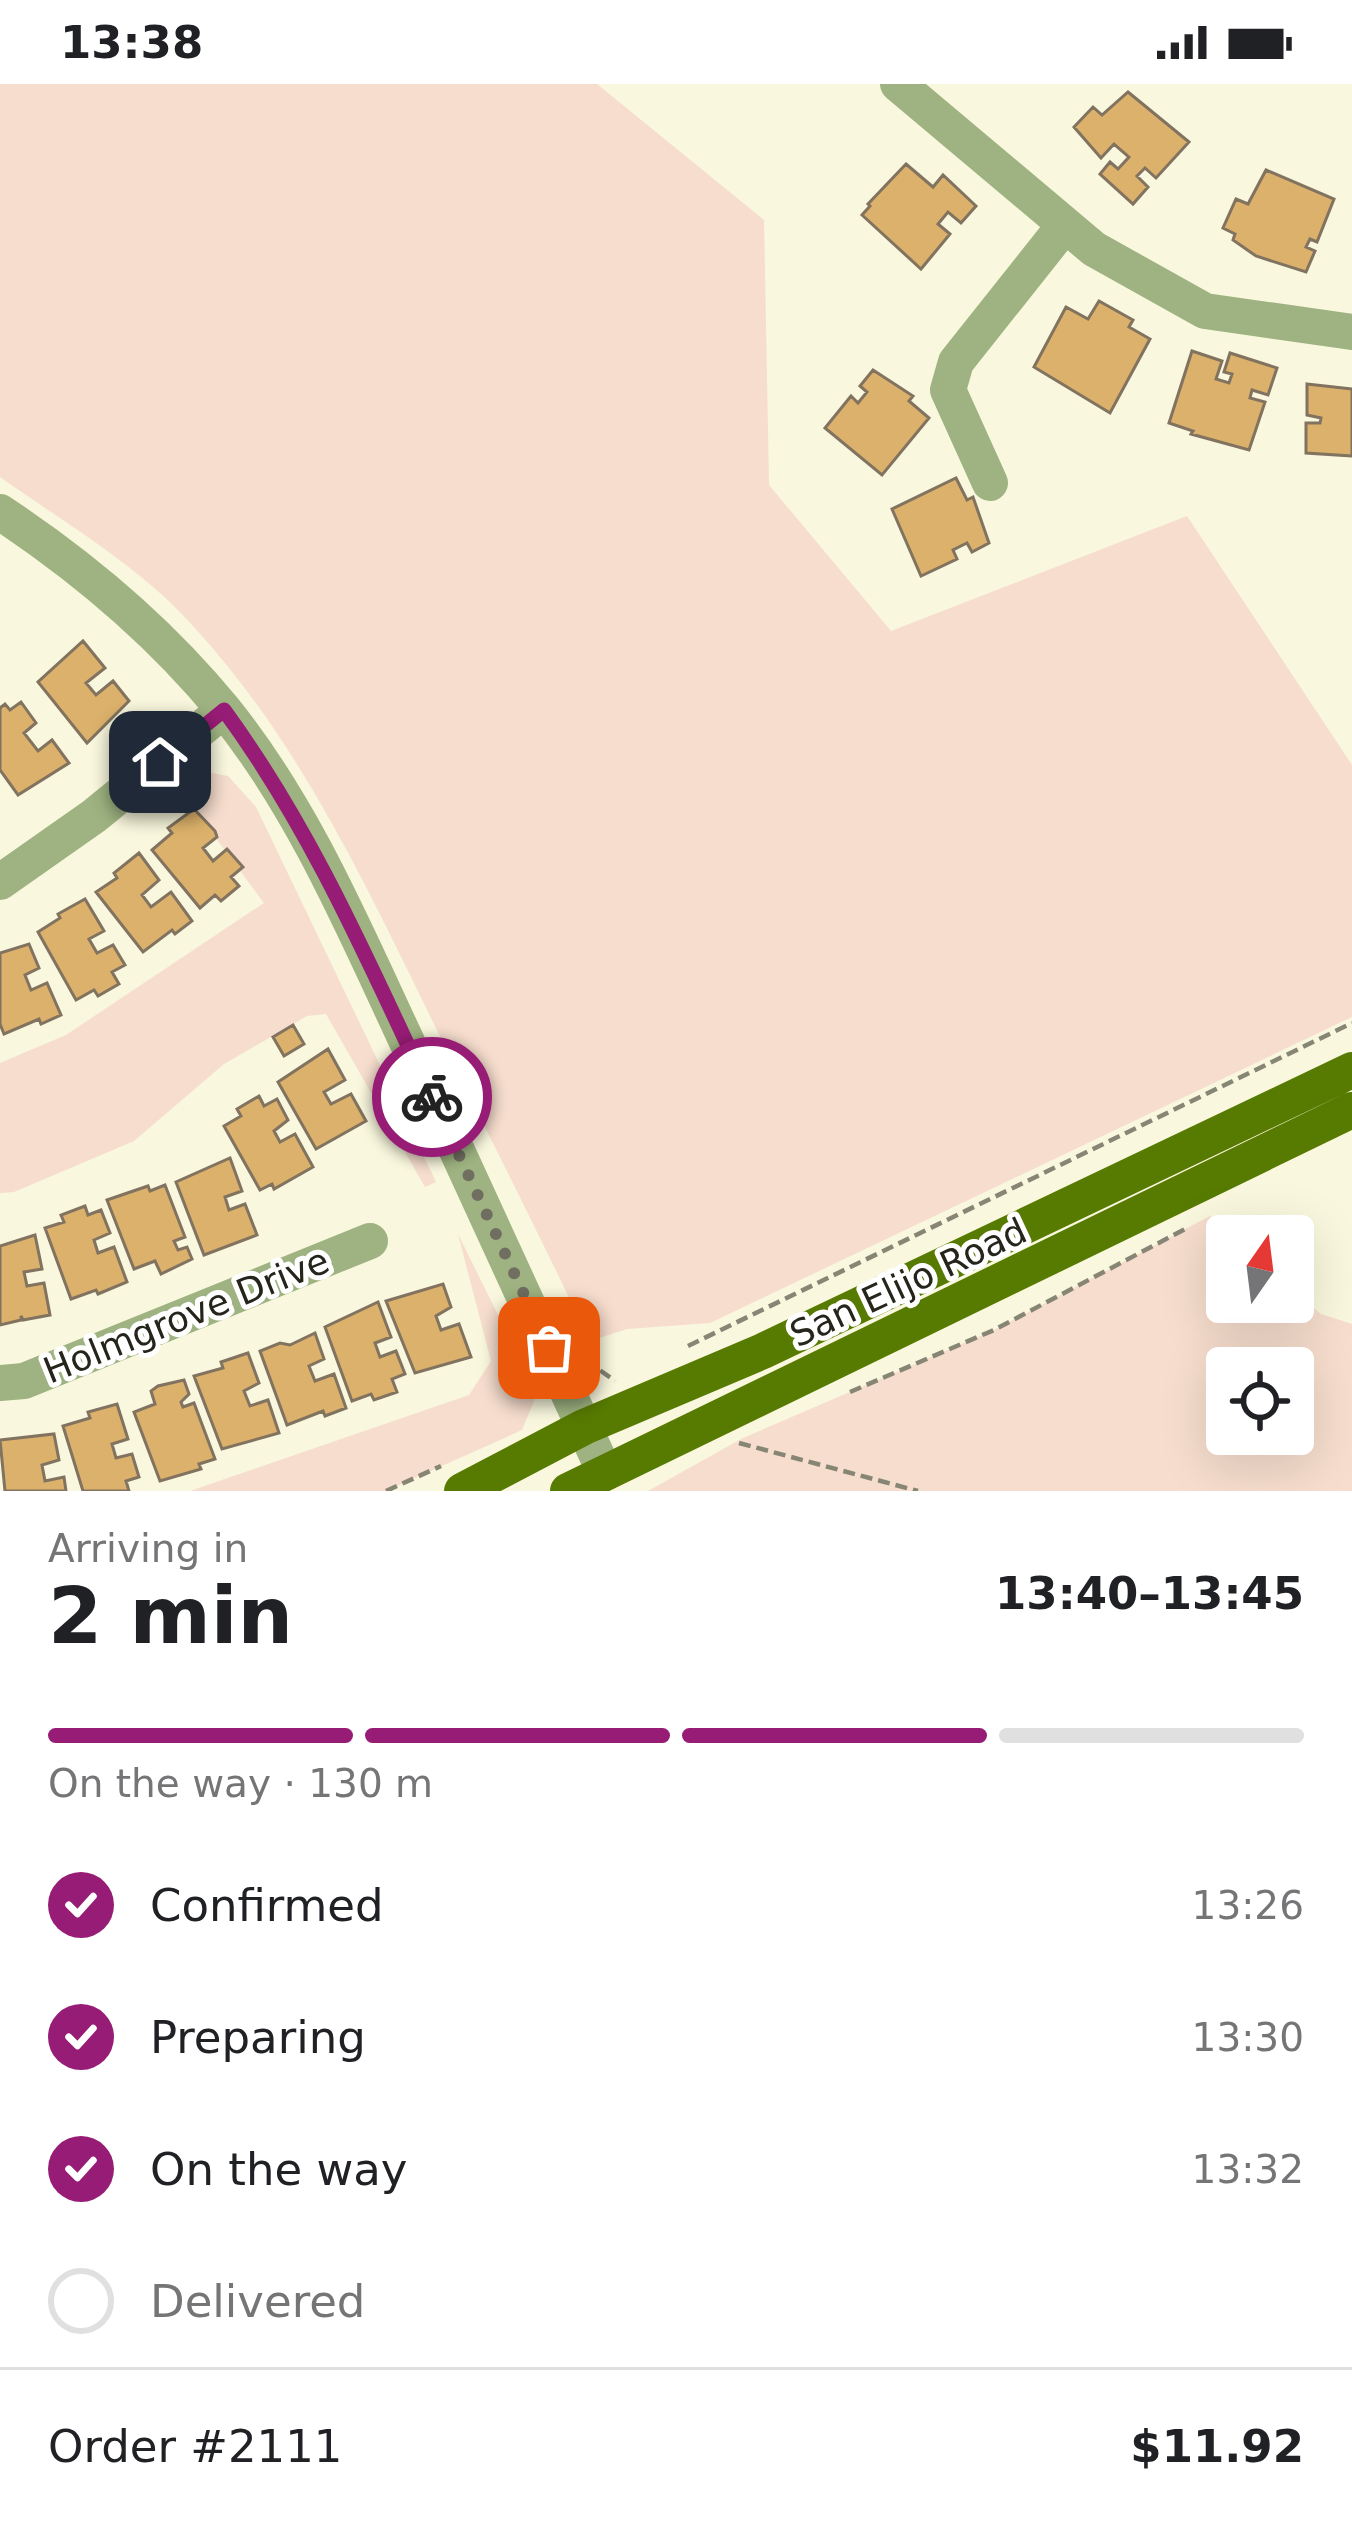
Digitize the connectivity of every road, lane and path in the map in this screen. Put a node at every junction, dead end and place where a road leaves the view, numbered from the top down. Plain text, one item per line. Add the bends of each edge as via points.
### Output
1 (898, 84) edge
2 (1064, 226) junction
3 (1352, 332) edge
4 (990, 483) dead end
5 (0, 512) edge
6 (224, 710) junction
7 (0, 882) edge
8 (1352, 1023) edge
9 (1352, 1070) edge
10 (1352, 1110) edge
11 (1191, 1226) dead end
12 (370, 1240) dead end
13 (679, 1351) dead end
14 (594, 1366) dead end
15 (615, 1381) dead end
16 (0, 1383) edge
17 (848, 1393) dead end
18 (584, 1427) junction
19 (743, 1438) dead end
20 (605, 1473) junction
21 (462, 1491) edge
22 (568, 1491) edge
23 (918, 1491) edge

1 - 2 street
2 - 3 street via 1204,311
2 - 4 street via 956,362 948,390
5 - 6 street via 86,574
6 - 7 street
6 - 18 street via 332,881
8 - 13 path
9 - 18 main road, San Elijo Road via 763,1351
10 - 20 main road, San Elijo Road
11 - 17 path via 994,1330
12 - 16 street, Holmgrove Drive via 24,1381
14 - 15 path
18 - 20 street
18 - 21 main road, San Elijo Road
19 - 23 path via 734,1442
20 - 22 main road, San Elijo Road

